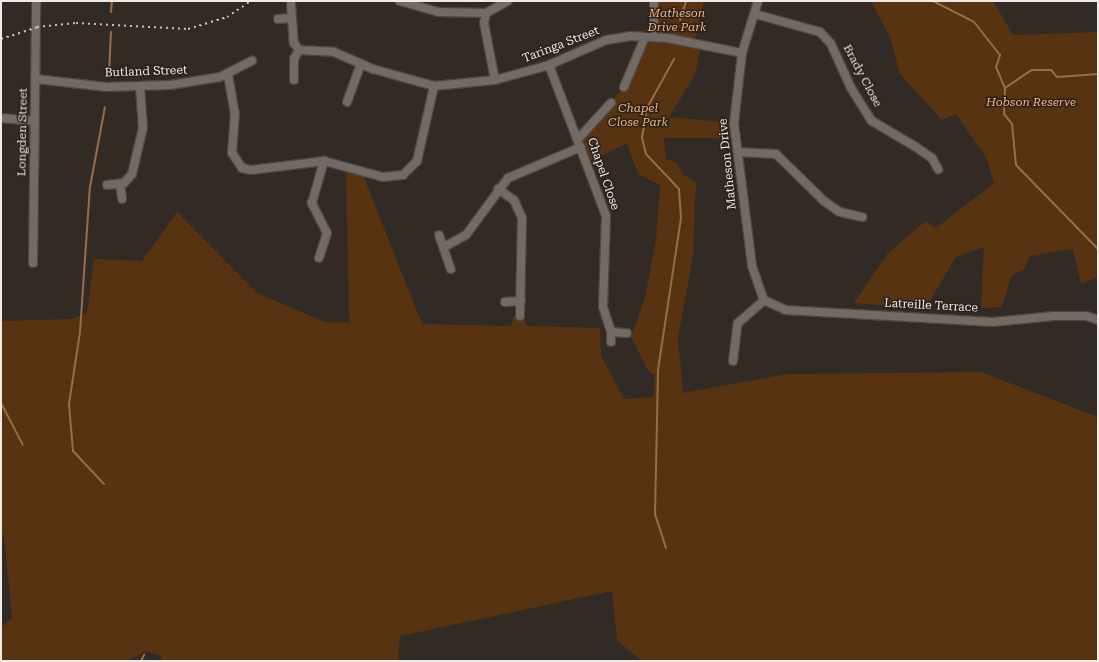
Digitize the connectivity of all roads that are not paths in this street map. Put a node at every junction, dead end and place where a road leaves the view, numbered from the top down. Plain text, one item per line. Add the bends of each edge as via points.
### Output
1 (36, 1) edge
2 (400, 1) edge
3 (508, 1) edge
4 (654, 1) edge
5 (758, 1) edge
6 (291, 4) dead end
7 (486, 13) junction
8 (755, 14) junction
9 (292, 18) junction
10 (278, 19) dead end
11 (650, 37) junction
12 (299, 50) junction
13 (742, 53) junction
14 (252, 61) dead end
15 (361, 64) junction
16 (550, 64) junction
17 (228, 75) junction
18 (36, 79) junction
19 (294, 80) dead end
20 (495, 80) junction
21 (434, 86) junction
22 (140, 87) junction
23 (624, 87) dead end
24 (346, 102) dead end
25 (611, 103) dead end
26 (1, 118) edge
27 (35, 121) junction
28 (578, 138) junction
29 (581, 148) junction
30 (738, 152) junction
31 (324, 161) junction
32 (938, 169) dead end
33 (120, 184) junction
34 (107, 185) dead end
35 (498, 189) junction
36 (122, 199) dead end
37 (862, 217) dead end
38 (438, 235) dead end
39 (444, 247) junction
40 (319, 258) dead end
41 (33, 263) dead end
42 (451, 269) dead end
43 (764, 300) junction
44 (520, 301) junction
45 (505, 302) dead end
46 (520, 316) dead end
47 (1098, 320) edge
48 (611, 332) junction
49 (627, 333) dead end
50 (611, 342) dead end
51 (734, 361) dead end

1 - 18 street, Longden Street
2 - 7 street via 438,12
3 - 7 street
4 - 11 street
5 - 8 street, Matheson Drive
6 - 9 street
7 - 20 street via 484,23
8 - 13 street, Matheson Drive
8 - 32 street, Brady Close via 820,32 831,44 851,88 872,121 916,146 932,158
9 - 10 street
9 - 12 street via 294,43
11 - 13 street, Taringa Street
11 - 16 street, Taringa Street via 606,40
11 - 23 street
12 - 15 street, Taringa Street via 322,49
12 - 19 street via 294,59
13 - 30 street, Matheson Drive via 734,123
14 - 17 street, Butland Street
15 - 21 street, Taringa Street
15 - 24 street
16 - 20 street, Taringa Street
16 - 28 street, Chapel Close
17 - 22 street, Butland Street via 189,83
17 - 31 street via 235,113 232,153 242,168 265,169
18 - 22 street, Butland Street via 106,87
18 - 27 street, Longden Street
20 - 21 street, Taringa Street
21 - 31 street via 422,143 410,170 403,175 383,177
22 - 33 street via 142,134 132,174 128,181
25 - 28 street
26 - 27 street
27 - 41 street, Longden Street
28 - 29 street, Chapel Close
29 - 35 street via 517,173
29 - 48 street, Chapel Close via 606,216 603,308
30 - 37 street via 776,154 824,201 840,212
30 - 43 street, Matheson Drive via 752,266
31 - 40 street via 312,202 327,233
33 - 34 street
33 - 36 street
35 - 39 street via 466,235
35 - 44 street via 514,200 522,218
38 - 39 street
39 - 42 street
43 - 47 street, Latreille Terrace via 784,310 993,322 1054,316 1086,316
43 - 51 street via 738,323
44 - 45 street
44 - 46 street
48 - 49 street
48 - 50 street, Chapel Close

